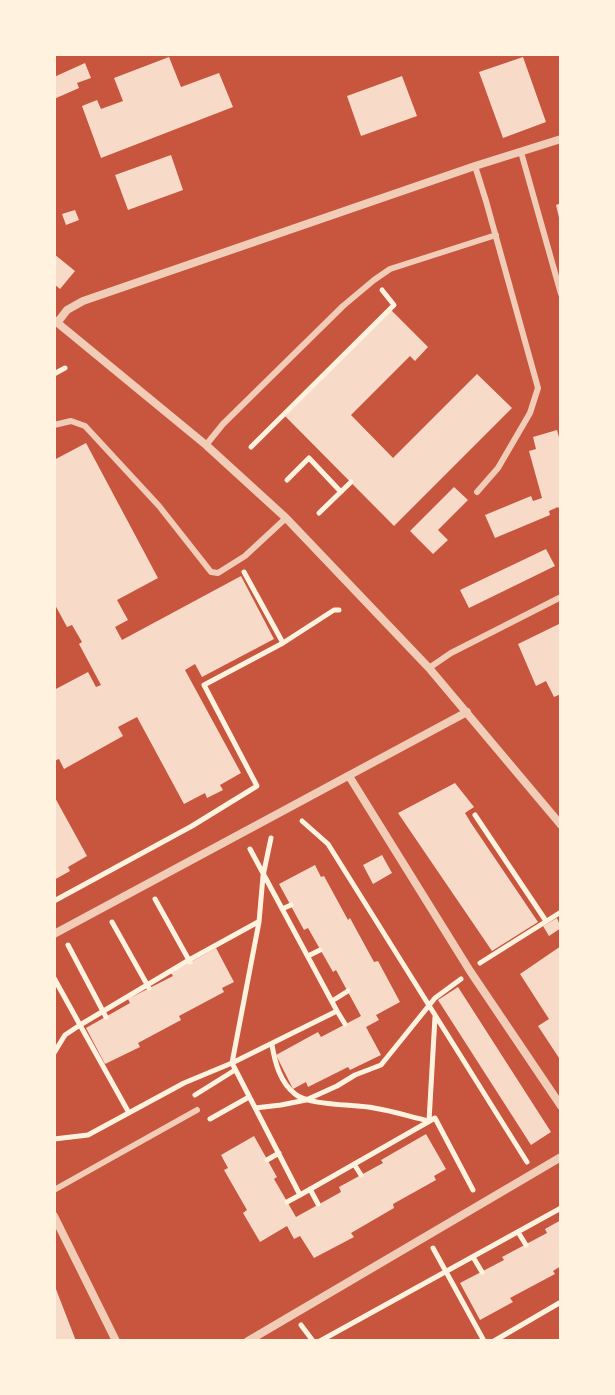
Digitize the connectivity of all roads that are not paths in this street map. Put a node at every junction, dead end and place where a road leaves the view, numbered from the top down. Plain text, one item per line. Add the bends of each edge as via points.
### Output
1 (561, 139) edge
2 (521, 152) junction
3 (475, 166) junction
4 (496, 235) junction
5 (561, 294) edge
6 (56, 322) edge
7 (54, 425) edge
8 (206, 445) junction
9 (477, 492) dead end
10 (286, 518) junction
11 (561, 597) edge
12 (429, 668) junction
13 (467, 712) junction
14 (349, 776) junction
15 (561, 825) edge
16 (54, 934) edge
17 (561, 1106) edge
18 (197, 1110) road end
19 (561, 1157) edge
20 (54, 1190) edge
21 (54, 1216) edge
22 (116, 1341) edge
23 (248, 1341) edge

1 - 2 street
2 - 3 street
2 - 5 lane
3 - 4 lane
3 - 6 street via 83,301
4 - 8 lane via 390,269 374,280
4 - 9 lane via 538,388 530,413 498,468
6 - 8 street
7 - 10 lane via 71,421 85,426 211,572 237,561
8 - 10 street
10 - 12 street
11 - 12 lane
12 - 13 street
13 - 14 street
13 - 15 street
14 - 16 street
14 - 17 street
18 - 20 lane
19 - 23 street
21 - 22 street

